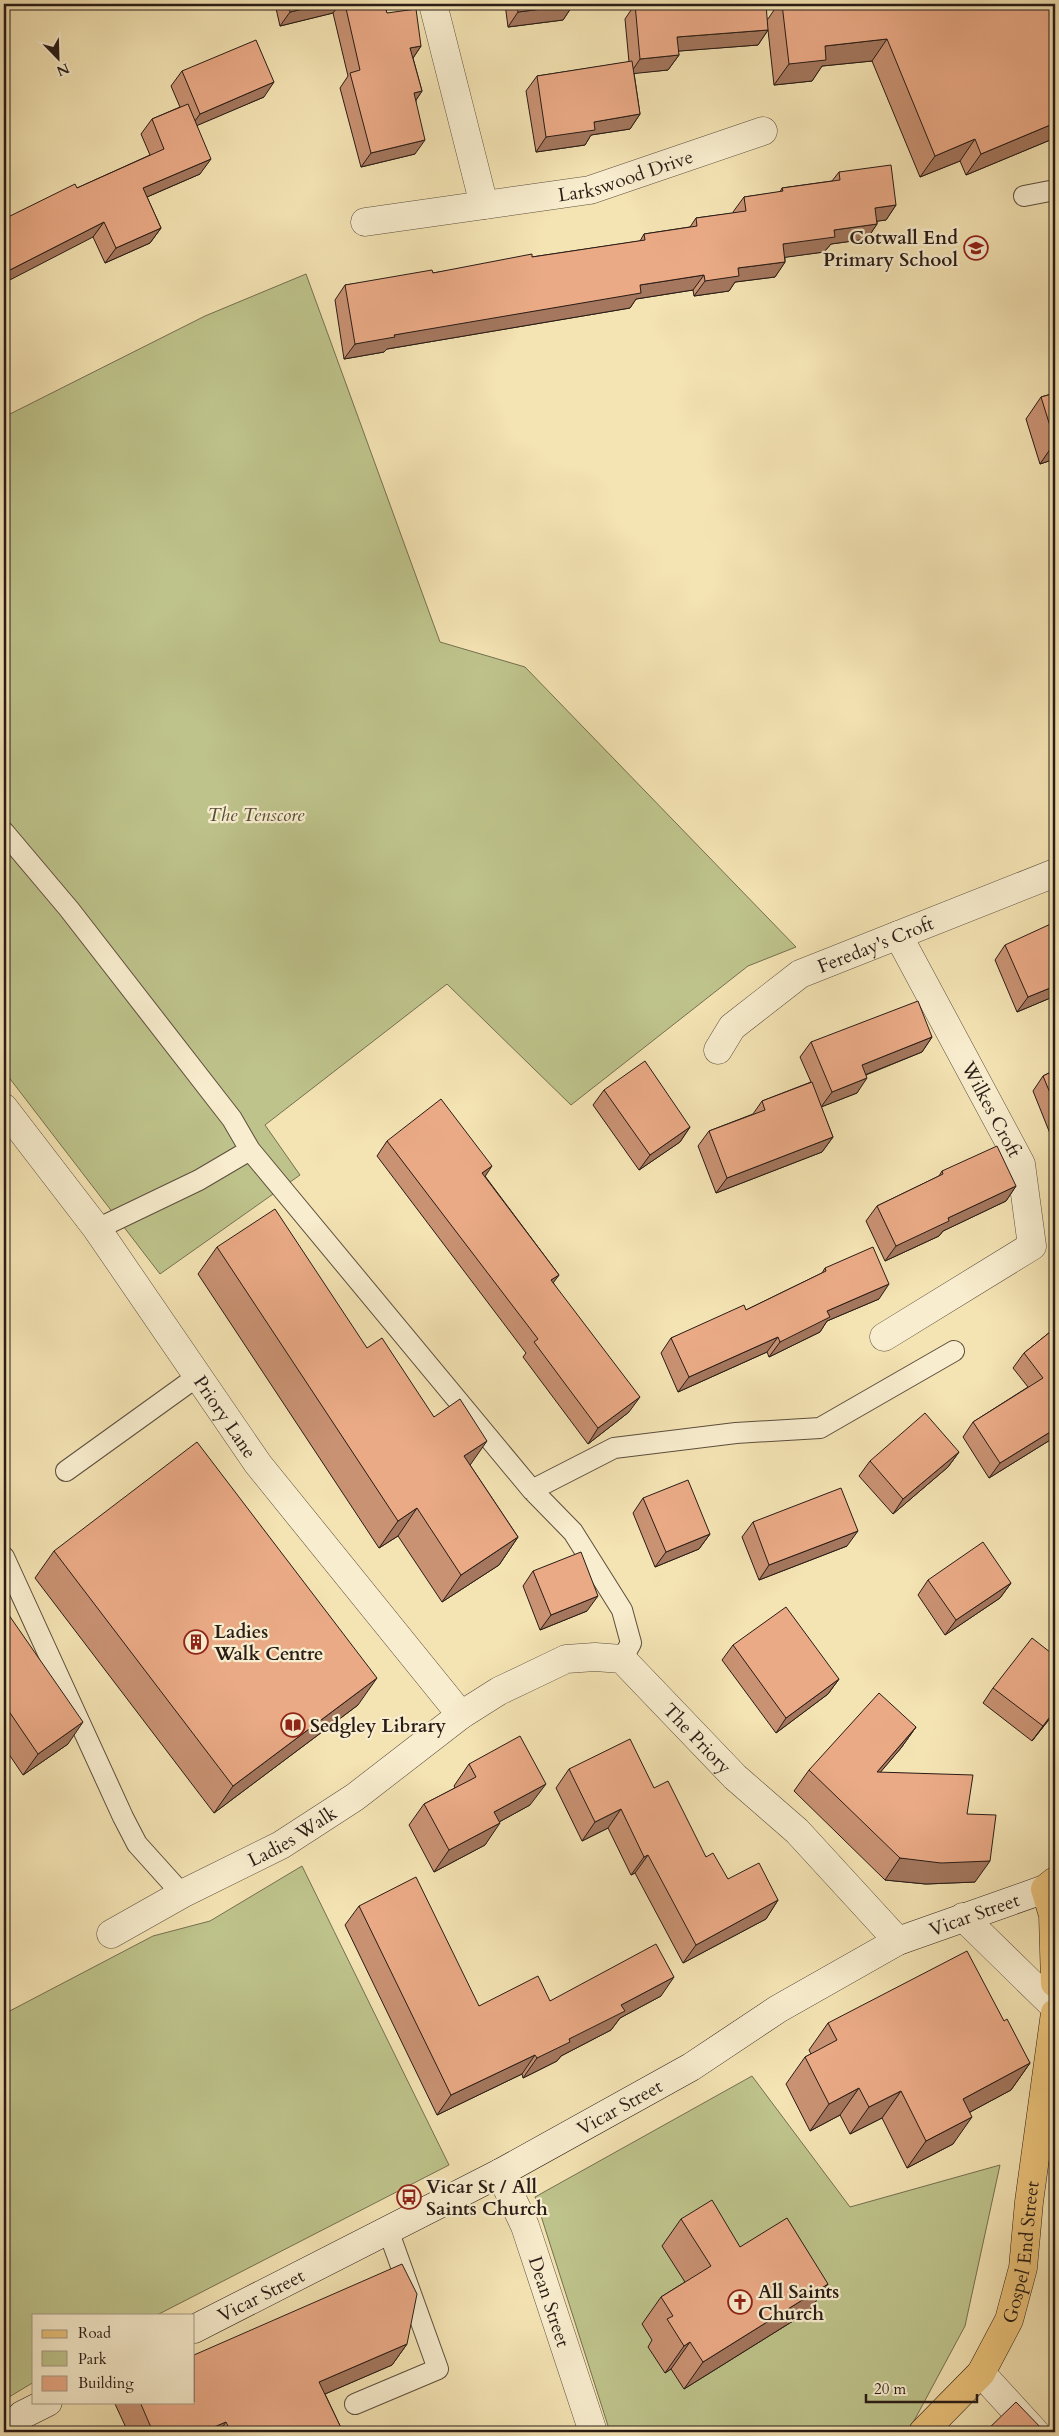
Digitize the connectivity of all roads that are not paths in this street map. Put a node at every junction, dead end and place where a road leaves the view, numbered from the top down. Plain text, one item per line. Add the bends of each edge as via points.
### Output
1 (433, 4) edge
2 (763, 131) dead end
3 (1055, 190) edge
4 (1024, 196) dead end
5 (484, 205) junction
6 (365, 222) dead end
7 (4, 832) edge
8 (1055, 873) edge
9 (898, 935) junction
10 (718, 1050) dead end
11 (4, 1108) edge
12 (250, 1150) junction
13 (97, 1230) junction
14 (884, 1337) dead end
15 (954, 1350) dead end
16 (198, 1376) junction
17 (66, 1471) dead end
18 (532, 1490) junction
19 (4, 1557) edge
20 (622, 1659) junction
21 (461, 1715) junction
22 (1050, 1885) edge
23 (182, 1894) junction
24 (963, 1917) junction
25 (111, 1934) dead end
26 (898, 1941) junction
27 (1055, 1983) edge
28 (1055, 2007) edge
29 (1055, 2013) edge
30 (500, 2173) junction
31 (388, 2230) junction
32 (195, 2328) edge
33 (981, 2373) junction
34 (44, 2404) edge
35 (355, 2404) dead end
36 (6, 2432) edge
37 (593, 2432) edge
38 (923, 2432) edge
39 (1035, 2432) edge

1 - 5 street
2 - 5 street, Larkswood Drive via 590,190
3 - 4 lane
5 - 6 street, Larkswood Drive
7 - 12 lane via 69,908 232,1119
8 - 9 street, Fereday's Croft
9 - 10 street, Fereday's Croft via 800,974 732,1027
9 - 14 street, Wilkes Croft via 1021,1164 1032,1246
11 - 13 street, Priory Lane
12 - 13 lane via 199,1180
12 - 18 lane
13 - 16 street, Priory Lane
15 - 18 lane via 820,1428 736,1433 614,1448
16 - 17 lane
16 - 21 street, Priory Lane via 258,1464
18 - 20 lane via 573,1532 622,1610 631,1643
19 - 23 lane via 130,1831 137,1844
20 - 21 street via 566,1659 499,1691
20 - 26 street, The Priory via 734,1777 797,1831
21 - 23 street, Ladies Walk via 355,1797 281,1845
22 - 24 street, Vicar Street
22 - 27 main road
23 - 25 street, Ladies Walk
24 - 26 street, Vicar Street
24 - 28 street
26 - 30 street, Vicar Street via 778,2009 691,2067
29 - 33 main road, Gospel End Street via 1023,2268 1009,2320
30 - 31 street, Vicar Street
30 - 37 street, Dean Street via 524,2226
31 - 32 street, Vicar Street
31 - 35 lane via 438,2369
33 - 38 main road, Gospel End Street
33 - 39 street
34 - 36 street via 22,2415

